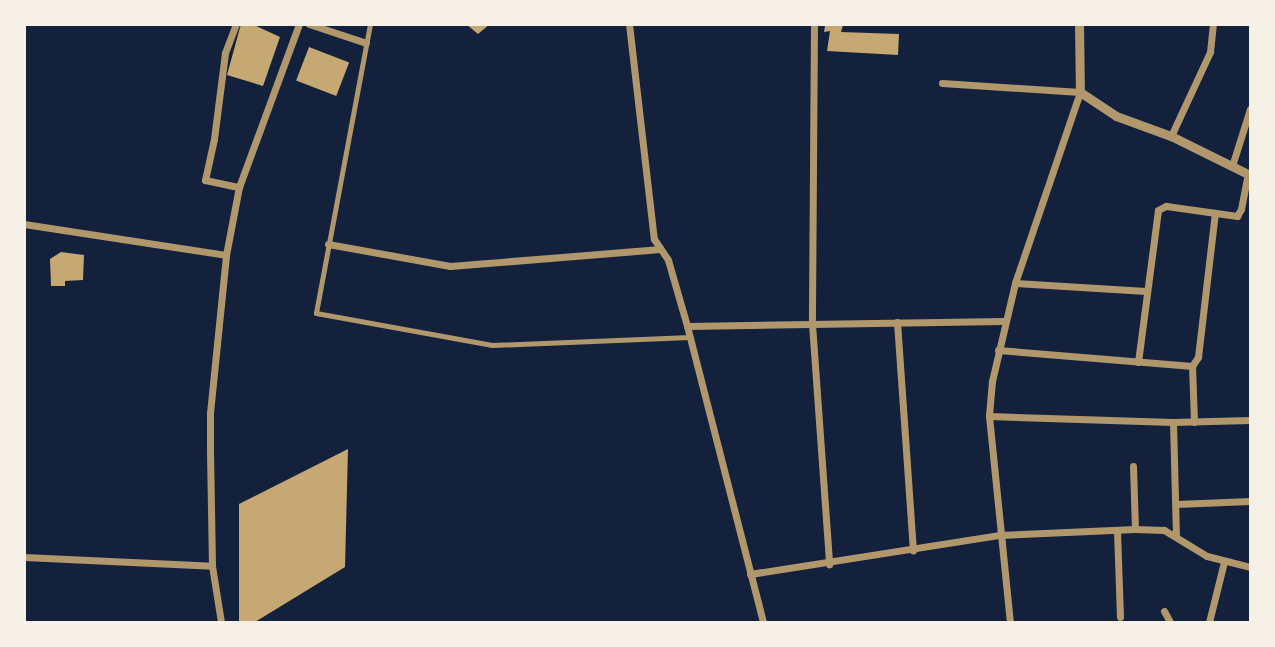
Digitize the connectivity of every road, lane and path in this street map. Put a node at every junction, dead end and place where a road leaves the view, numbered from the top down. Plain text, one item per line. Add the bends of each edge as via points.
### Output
1 (236, 24) edge
2 (299, 24) edge
3 (309, 24) edge
4 (370, 24) edge
5 (629, 24) edge
6 (814, 24) edge
7 (1079, 24) edge
8 (1213, 24) edge
9 (366, 43) junction
10 (942, 83) dead end
11 (1080, 92) junction
12 (1251, 109) edge
13 (1171, 136) junction
14 (1232, 166) junction
15 (1249, 174) edge
16 (239, 187) junction
17 (1215, 214) junction
18 (24, 224) edge
19 (328, 244) junction
20 (660, 249) junction
21 (226, 256) junction
22 (1015, 283) junction
23 (1146, 291) junction
24 (1003, 321) junction
25 (897, 323) junction
26 (811, 324) junction
27 (687, 326) junction
28 (690, 337) junction
29 (998, 350) junction
30 (1138, 362) junction
31 (1192, 366) junction
32 (989, 416) junction
33 (1251, 420) edge
34 (1173, 422) junction
35 (1194, 422) junction
36 (1133, 466) dead end
37 (1251, 501) edge
38 (1176, 504) junction
39 (1135, 529) junction
40 (1117, 531) junction
41 (1176, 534) junction
42 (1000, 535) junction
43 (913, 550) junction
44 (24, 557) edge
45 (1224, 562) junction
46 (829, 564) junction
47 (212, 566) junction
48 (1251, 567) edge
49 (750, 574) junction
50 (1164, 611) dead end
51 (1120, 617) dead end
52 (221, 622) edge
53 (762, 622) edge
54 (1010, 622) edge
55 (1170, 622) edge
56 (1209, 622) edge

1 - 16 street via 225,53 205,180
2 - 16 street
3 - 9 street
4 - 9 street
5 - 20 street via 654,239
6 - 26 street
7 - 11 street
8 - 13 street via 1210,52
9 - 19 street
10 - 11 street
11 - 13 street via 1116,116
11 - 22 street
12 - 14 street
13 - 14 street
14 - 15 street
15 - 17 street via 1240,214
16 - 21 street
17 - 23 street via 1166,206 1158,210
17 - 31 street via 1198,360
18 - 21 street
19 - 20 street via 450,266
19 - 28 street via 314,310 319,315 492,345
20 - 27 street via 668,260
21 - 47 street via 210,413
22 - 23 street
22 - 24 street
23 - 30 street
24 - 25 street
24 - 29 street
25 - 26 street
25 - 43 street
26 - 27 street
26 - 46 street
27 - 28 street
28 - 49 street
29 - 30 street
29 - 32 street
30 - 31 street
31 - 35 street
32 - 34 street
32 - 42 street
33 - 35 street
34 - 35 street
34 - 38 street
36 - 39 street
37 - 38 street
38 - 41 street
39 - 40 street
39 - 41 street
40 - 42 street
40 - 51 street
41 - 45 street
42 - 43 street
42 - 54 street
43 - 46 street
44 - 47 street
45 - 48 street
45 - 56 street
46 - 49 street
47 - 52 street
49 - 53 street
50 - 55 street

